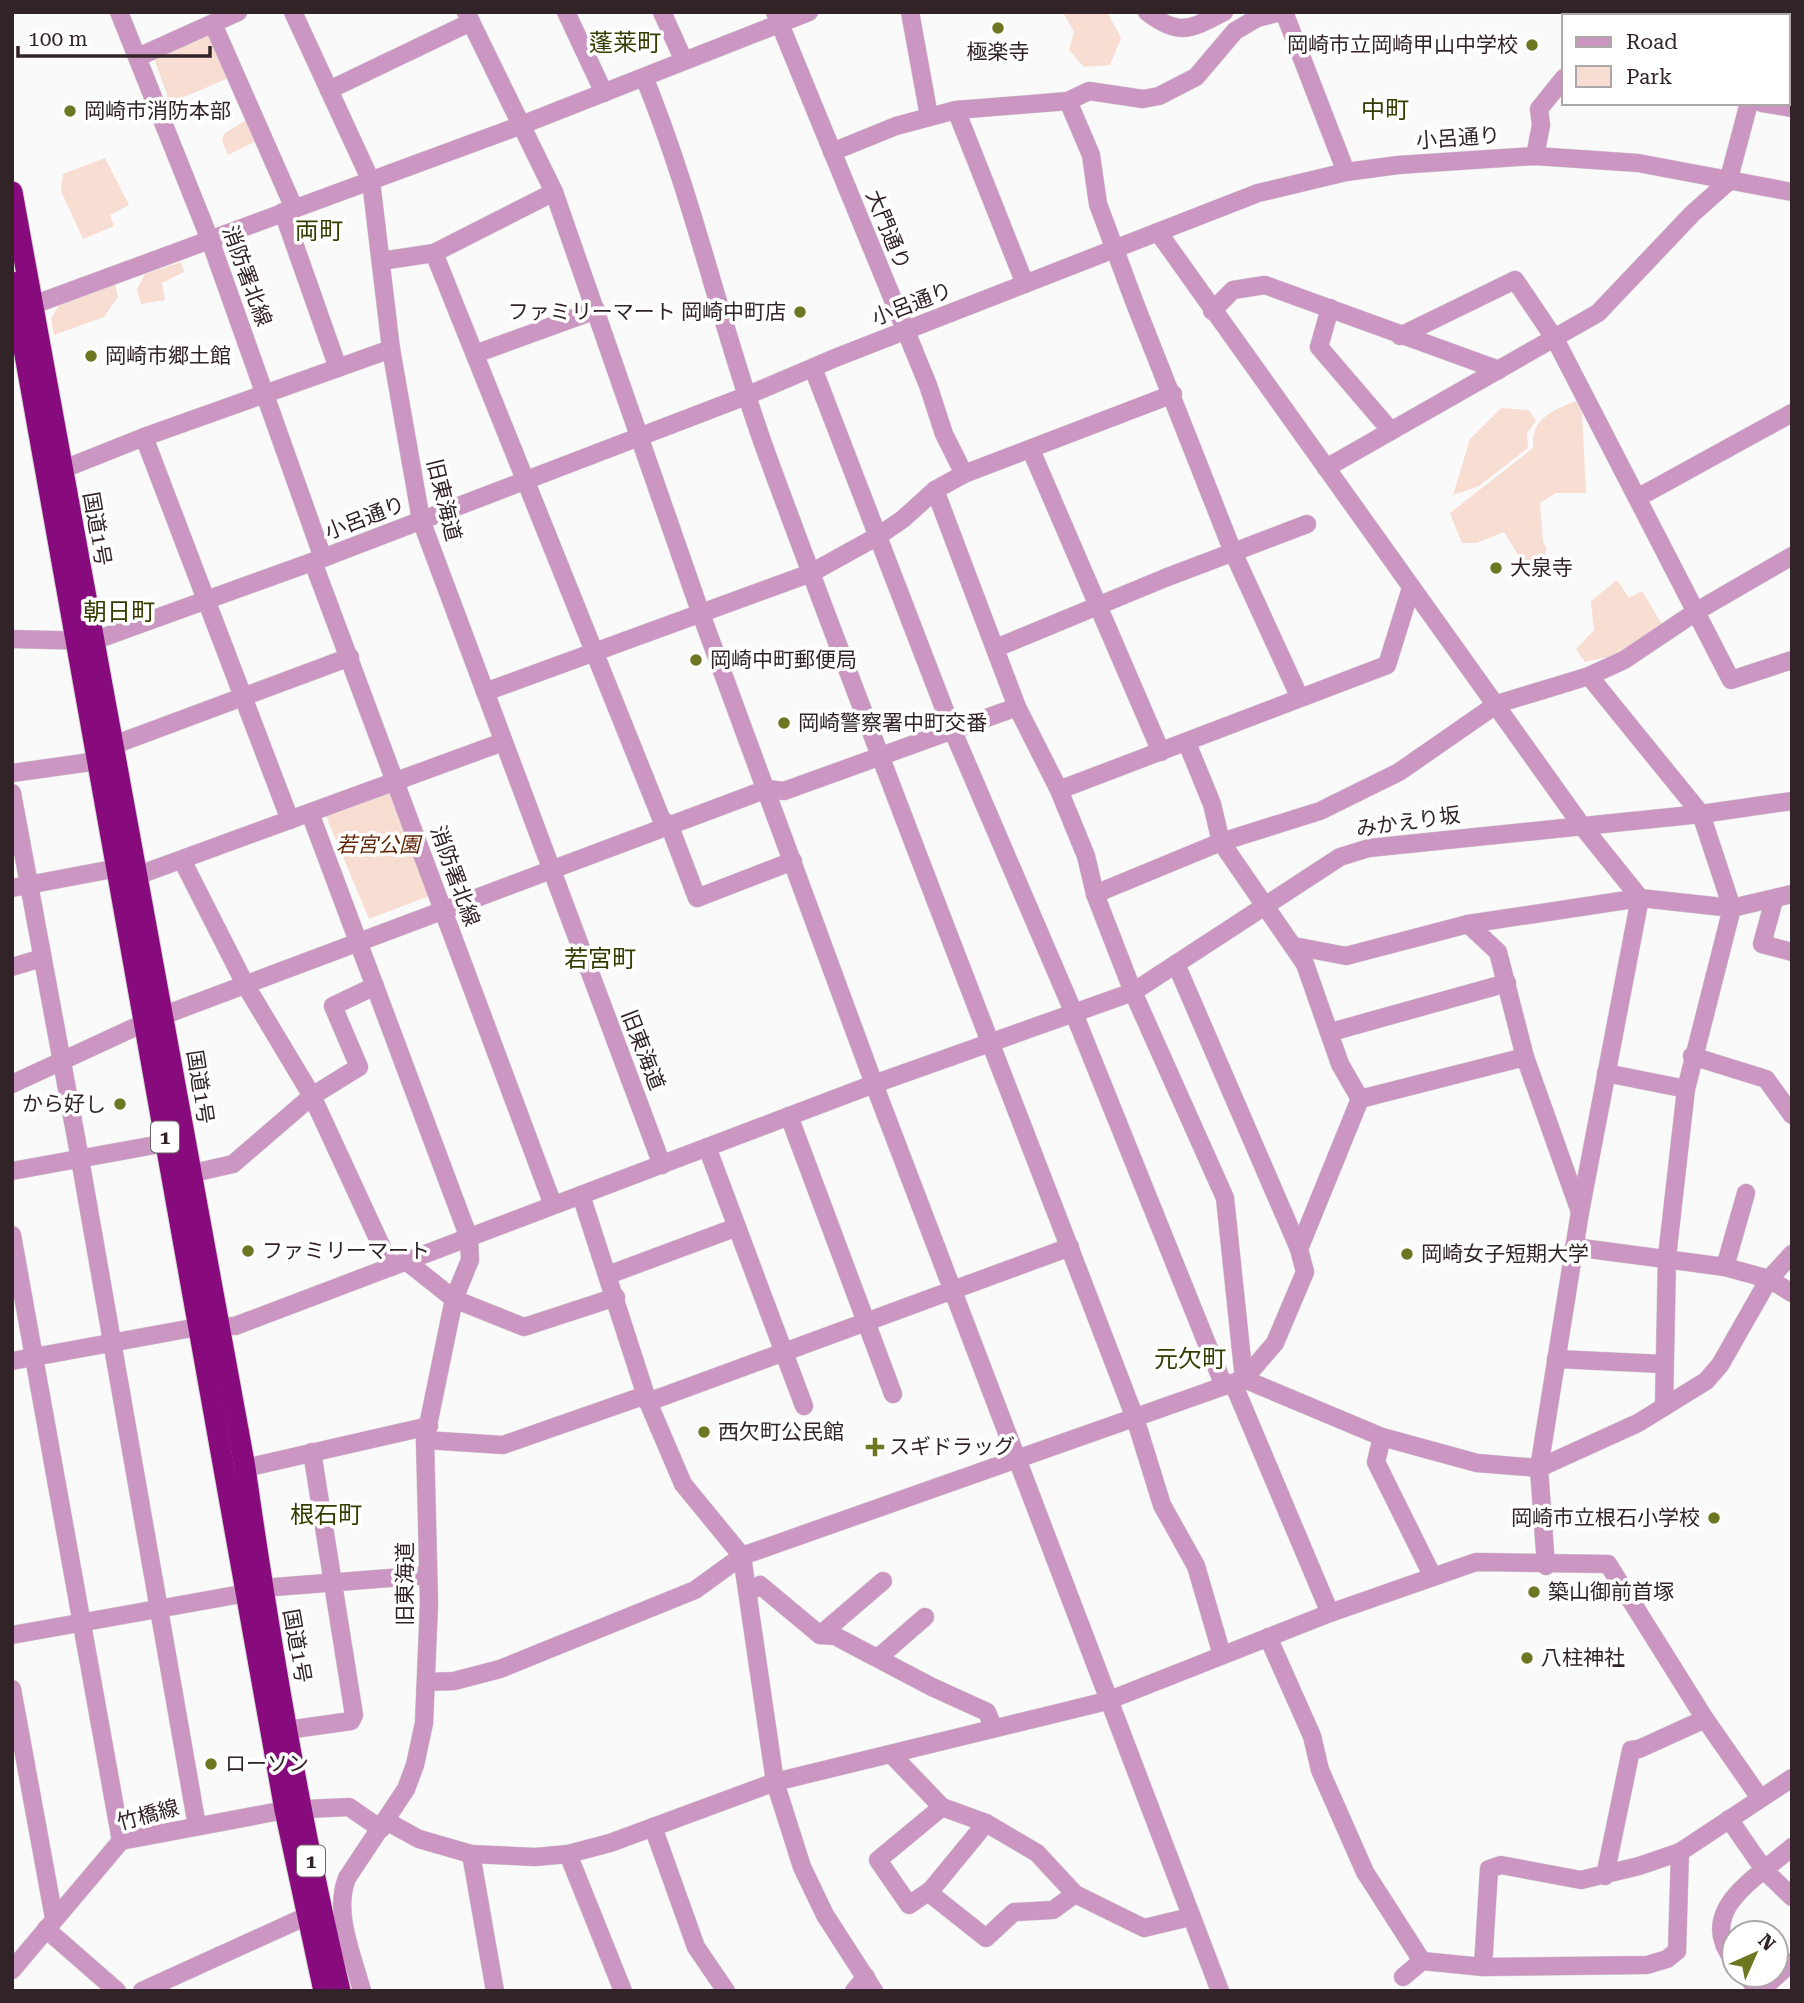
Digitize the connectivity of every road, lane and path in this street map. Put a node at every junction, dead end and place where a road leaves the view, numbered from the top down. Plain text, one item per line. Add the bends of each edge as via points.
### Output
1 (119, 12) edge
2 (238, 12) edge
3 (293, 12) edge
4 (566, 12) edge
5 (662, 12) edge
6 (809, 12) edge
7 (910, 12) edge
8 (1147, 12) edge
9 (1224, 12) edge
10 (1282, 12) edge
11 (469, 17) edge
12 (777, 18) edge
13 (213, 23) junction
14 (138, 57) junction
15 (684, 61) junction
16 (644, 77) junction
17 (1562, 80) edge
18 (328, 90) junction
19 (604, 93) junction
20 (1068, 101) junction
21 (1748, 105) edge
22 (1774, 105) edge
23 (1792, 108) edge
24 (956, 110) junction
25 (929, 116) junction
26 (519, 126) junction
27 (832, 152) junction
28 (1535, 156) junction
29 (1346, 172) junction
30 (371, 181) junction
31 (1728, 182) junction
32 (12, 192) edge
33 (554, 192) junction
34 (1792, 192) edge
35 (288, 210) junction
36 (1158, 232) junction
37 (211, 240) junction
38 (1116, 247) junction
39 (434, 253) junction
40 (380, 261) junction
41 (12, 282) edge
42 (1026, 284) junction
43 (33, 305) junction
44 (1331, 308) junction
45 (596, 310) junction
46 (1212, 310) junction
47 (16, 324) edge
48 (905, 331) junction
49 (1400, 336) junction
50 (1555, 339) junction
51 (391, 349) junction
52 (475, 354) junction
53 (338, 368) junction
54 (813, 368) junction
55 (1499, 370) junction
56 (1173, 394) junction
57 (266, 395) junction
58 (746, 396) junction
59 (1792, 413) edge
60 (1391, 431) junction
61 (638, 436) junction
62 (144, 437) junction
63 (1031, 450) junction
64 (1325, 468) junction
65 (61, 470) junction
66 (964, 474) junction
67 (523, 481) junction
68 (935, 489) junction
69 (1639, 497) junction
70 (421, 520) junction
71 (1307, 524) dead end
72 (878, 536) junction
73 (1233, 552) junction
74 (1792, 556) edge
75 (318, 560) junction
76 (811, 573) junction
77 (1411, 588) junction
78 (207, 598) junction
79 (1097, 607) junction
80 (1697, 611) junction
81 (701, 614) junction
82 (12, 639) edge
83 (85, 640) junction
84 (996, 648) junction
85 (594, 653) junction
86 (350, 657) junction
87 (1792, 660) edge
88 (1589, 676) junction
89 (485, 692) junction
90 (1299, 696) junction
91 (241, 698) junction
92 (1496, 704) junction
93 (1017, 707) junction
94 (952, 729) junction
95 (503, 743) junction
96 (1187, 743) junction
97 (1161, 752) junction
98 (105, 753) junction
99 (878, 757) junction
100 (12, 774) edge
101 (397, 781) junction
102 (767, 789) junction
103 (1059, 790) junction
104 (12, 793) edge
105 (1792, 801) edge
106 (310, 813) junction
107 (1701, 814) junction
108 (290, 821) junction
109 (1582, 826) junction
110 (670, 827) junction
111 (1221, 842) junction
112 (182, 860) junction
113 (793, 861) junction
114 (552, 870) junction
115 (127, 872) junction
116 (21, 887) edge
117 (1095, 894) junction
118 (1792, 894) edge
119 (1640, 898) junction
120 (1774, 900) junction
121 (1264, 908) junction
122 (1732, 908) junction
123 (443, 911) junction
124 (1468, 924) junction
125 (358, 943) junction
126 (1294, 946) junction
127 (1792, 952) edge
128 (42, 958) junction
129 (1176, 964) junction
130 (12, 967) edge
131 (1507, 983) junction
132 (246, 986) junction
133 (375, 986) junction
134 (1133, 992) junction
135 (1073, 1011) junction
136 (155, 1019) junction
137 (1331, 1032) junction
138 (992, 1043) junction
139 (1692, 1056) junction
140 (1525, 1057) junction
141 (61, 1061) junction
142 (1606, 1073) junction
143 (12, 1084) edge
144 (874, 1084) junction
145 (1686, 1089) junction
146 (312, 1096) junction
147 (1360, 1099) junction
148 (1792, 1115) edge
149 (789, 1116) junction
150 (166, 1143) junction
151 (707, 1147) junction
152 (80, 1158) junction
153 (662, 1164) junction
154 (12, 1171) edge
155 (189, 1174) junction
156 (1746, 1193) dead end
157 (581, 1195) junction
158 (554, 1205) junction
159 (1580, 1212) junction
160 (737, 1227) junction
161 (12, 1235) edge
162 (469, 1238) junction
163 (1070, 1247) junction
164 (1574, 1247) junction
165 (1299, 1249) junction
166 (1792, 1254) edge
167 (1667, 1257) junction
168 (398, 1264) junction
169 (1725, 1267) junction
170 (608, 1275) junction
171 (1769, 1279) junction
172 (951, 1290) junction
173 (1792, 1293) edge
174 (616, 1297) junction
175 (454, 1299) junction
176 (867, 1323) junction
177 (208, 1327) junction
178 (112, 1342) junction
179 (784, 1353) junction
180 (34, 1358) junction
181 (1556, 1359) junction
182 (12, 1362) edge
183 (1663, 1364) junction
184 (1234, 1382) junction
185 (893, 1394) dead end
186 (647, 1399) junction
187 (804, 1406) dead end
188 (1664, 1407) junction
189 (1135, 1418) junction
190 (427, 1433) junction
191 (1382, 1437) junction
192 (312, 1452) junction
193 (1017, 1460) junction
194 (245, 1468) junction
195 (1539, 1468) junction
196 (742, 1556) junction
197 (1546, 1566) junction
198 (428, 1575) junction
199 (1433, 1577) junction
200 (330, 1581) junction
201 (883, 1581) dead end
202 (255, 1590) junction
203 (748, 1592) junction
204 (160, 1608) junction
205 (1330, 1613) junction
206 (925, 1617) dead end
207 (82, 1621) junction
208 (12, 1635) edge
209 (820, 1635) junction
210 (1268, 1637) junction
211 (1222, 1655) junction
212 (879, 1657) junction
213 (427, 1682) junction
214 (12, 1689) edge
215 (1107, 1701) junction
216 (1705, 1718) junction
217 (993, 1727) junction
218 (287, 1730) junction
219 (892, 1755) junction
220 (1792, 1778) edge
221 (775, 1782) junction
222 (1760, 1798) junction
223 (942, 1807) junction
224 (293, 1810) junction
225 (1730, 1819) junction
226 (986, 1823) junction
227 (384, 1825) junction
228 (197, 1826) junction
229 (653, 1827) junction
230 (121, 1841) junction
231 (1792, 1847) edge
232 (1680, 1852) junction
233 (471, 1853) junction
234 (568, 1854) junction
235 (1765, 1871) junction
236 (1605, 1876) junction
237 (928, 1892) junction
238 (1075, 1894) junction
239 (1792, 1898) edge
240 (307, 1916) junction
241 (1190, 1917) junction
242 (1721, 1919) edge
243 (50, 1923) junction
244 (1422, 1961) junction
245 (1792, 1962) edge
246 (1483, 1967) junction
247 (12, 1970) edge
248 (1403, 1977) dead end
249 (865, 1986) edge
250 (117, 1991) edge
251 (142, 1991) edge
252 (324, 1991) edge
253 (340, 1991) edge
254 (362, 1991) edge
255 (495, 1991) edge
256 (623, 1991) edge
257 (726, 1991) edge
258 (1220, 1991) edge
259 (1759, 1991) edge

1 - 14 street, 消防署北線
2 - 13 street
3 - 18 street, 旧東海道
4 - 19 street
5 - 15 street
6 - 12 street
7 - 25 street
8 - 9 street via 1173,28 1189,29
10 - 20 street via 1257,18 1235,31 1196,77 1159,96 1132,98 1089,91
10 - 29 street
11 - 18 street
11 - 26 street
12 - 15 street
12 - 27 street, 大門通り
13 - 14 street
13 - 35 street
14 - 37 street, 消防署北線
15 - 16 street
16 - 19 street
16 - 58 street via 668,136
17 - 28 street via 1539,109
18 - 30 street, 旧東海道
19 - 26 street
20 - 24 street
20 - 38 street via 1091,155 1098,204
21 - 31 street
22 - 23 street
24 - 25 street
24 - 42 street
25 - 27 street
26 - 30 street
26 - 33 street
27 - 48 street, 大門通り
28 - 29 street, 小呂通り
28 - 31 street, 小呂通り via 1638,163
29 - 36 street, 小呂通り via 1258,193
30 - 35 street
30 - 40 street, 旧東海道
31 - 34 street, 小呂通り
31 - 50 street via 1598,313
32 - 43 highway, 国道1号 / 1
33 - 39 street
33 - 45 street
35 - 37 street
35 - 53 street
36 - 38 street, 小呂通り
36 - 46 street
37 - 43 street
37 - 57 street, 消防署北線
38 - 42 street, 小呂通り
38 - 56 street
39 - 40 street
39 - 52 street
40 - 51 street, 旧東海道
41 - 47 highway, 国道1号 / 1
42 - 48 street, 小呂通り
43 - 65 highway, 国道1号 / 1
44 - 46 street via 1265,285 1233,290
44 - 49 street
44 - 60 street via 1319,346
45 - 52 street
45 - 61 street
46 - 64 street
47 - 83 highway, 国道1号 / 1
48 - 54 street, 小呂通り
48 - 66 street, 大門通り
49 - 50 street via 1515,279
49 - 55 street
50 - 55 street
50 - 69 street
51 - 53 street
51 - 70 street, 旧東海道
52 - 67 street
53 - 57 street
54 - 58 street, 小呂通り
54 - 72 street
55 - 60 street
56 - 63 street
56 - 73 street
57 - 62 street
57 - 75 street, 消防署北線
58 - 61 street, 小呂通り
58 - 76 street
59 - 69 street
60 - 64 street
61 - 67 street, 小呂通り
61 - 81 street
62 - 65 street
62 - 78 street
63 - 66 street
63 - 79 street
64 - 77 street
65 - 83 highway, 国道1号 / 1
66 - 68 street
67 - 70 street, 小呂通り
67 - 85 street
68 - 72 street
68 - 84 street
69 - 80 street
70 - 75 street, 小呂通り
70 - 89 street, 旧東海道
71 - 73 street
72 - 76 street
72 - 94 street
73 - 79 street
73 - 90 street
74 - 80 street
75 - 78 street, 小呂通り
75 - 86 street, 消防署北線
76 - 81 street
76 - 99 street
77 - 90 street via 1387,665
77 - 92 street
78 - 83 street, 小呂通り
78 - 91 street
79 - 84 street
79 - 97 street
80 - 87 street via 1731,680
80 - 88 street via 1624,660
81 - 85 street
81 - 102 street
82 - 83 street
83 - 98 highway, 国道1号 / 1
84 - 93 street
85 - 89 street
85 - 110 street via 661,818
86 - 91 street
86 - 101 street, 消防署北線
88 - 92 street
88 - 107 street
89 - 95 street, 旧東海道
90 - 96 street
91 - 98 street
91 - 108 street
92 - 109 street
92 - 111 street via 1399,772 1320,811
93 - 94 street
93 - 103 street
94 - 99 street
94 - 135 street
95 - 101 street
95 - 114 street, 旧東海道
96 - 97 street
96 - 111 street via 1212,804
97 - 103 street
98 - 100 street
98 - 115 highway, 国道1号 / 1
99 - 102 street via 784,791
99 - 138 street
101 - 106 street
101 - 123 street, 消防署北線
102 - 110 street
102 - 113 street
103 - 117 street via 1086,856
104 - 116 street
105 - 107 street, みかえり坂
106 - 108 street
106 - 125 street
107 - 109 street, みかえり坂
107 - 122 street
108 - 112 street
109 - 119 street
109 - 121 street, みかえり坂 via 1369,848 1340,857
110 - 113 street via 697,898
110 - 114 street
111 - 117 street
111 - 121 street
112 - 115 street
112 - 132 street
113 - 144 street
114 - 123 street
114 - 153 street, 旧東海道
115 - 116 street
115 - 136 highway, 国道1号 / 1
116 - 128 street
117 - 134 street
118 - 120 street
119 - 122 street
119 - 124 street
119 - 142 street
120 - 122 street
120 - 127 street via 1762,944
121 - 126 street
121 - 129 street, みかえり坂
122 - 139 street
123 - 125 street
123 - 158 street, 消防署北線
124 - 126 street via 1346,956
124 - 131 street via 1497,952
125 - 132 street
125 - 133 street
126 - 137 street
128 - 130 street
128 - 141 street
129 - 134 street, みかえり坂
129 - 165 street
131 - 137 street
131 - 140 street
132 - 136 street
132 - 146 street
133 - 146 street via 333,1006 359,1067
133 - 162 street
134 - 135 street, みかえり坂
134 - 184 street via 1225,1198
135 - 138 street, みかえり坂
135 - 184 street
136 - 141 street
136 - 150 highway, 国道1号 / 1
136 - 155 highway, 国道1号 / 1
137 - 147 street via 1340,1064
138 - 144 street, みかえり坂
138 - 163 street
139 - 145 street
139 - 148 street via 1766,1079
140 - 147 street
140 - 159 street
141 - 143 street
141 - 152 street
142 - 145 street
142 - 159 street
144 - 149 street, みかえり坂
144 - 172 street
145 - 167 street
146 - 155 street via 233,1164
146 - 168 street
147 - 165 street
149 - 151 street, みかえり坂
149 - 176 street
150 - 152 street
150 - 177 highway, 国道1号 / 1
151 - 153 street, みかえり坂
151 - 160 street
152 - 154 street
152 - 178 street
153 - 157 street
155 - 177 highway, 国道1号 / 1
156 - 169 street
157 - 158 street
157 - 170 street
158 - 162 street
159 - 164 street
160 - 170 street
160 - 179 street
161 - 180 street
162 - 168 street
162 - 175 street, 旧東海道 via 470,1260
163 - 172 street
163 - 189 street
164 - 167 street
164 - 181 street
165 - 184 street via 1305,1272 1275,1343
166 - 171 street
167 - 169 street
167 - 183 street
168 - 175 street
168 - 177 street via 235,1326
169 - 171 street
170 - 174 street
171 - 173 street
171 - 188 street via 1713,1373
172 - 176 street
172 - 193 street
174 - 175 street via 524,1328
174 - 186 street
175 - 190 street, 旧東海道
176 - 179 street
176 - 185 street
177 - 178 street
177 - 194 highway, 国道1号 / 1
177 - 202 highway, 国道1号 / 1
178 - 180 street
178 - 204 street
179 - 186 street
179 - 187 street
180 - 182 street
180 - 207 street
181 - 183 street
181 - 195 street
183 - 188 street
184 - 189 street
184 - 191 street
184 - 205 street
186 - 190 street via 503,1445
186 - 196 street via 683,1484
188 - 195 street
189 - 193 street
189 - 211 street via 1161,1505 1196,1566
190 - 192 street
190 - 198 street, 旧東海道
191 - 195 street via 1477,1463
191 - 199 street via 1376,1462
192 - 194 street
192 - 200 street
193 - 196 street
193 - 215 street
194 - 202 highway, 国道1号 / 1
195 - 197 street
196 - 203 street
196 - 213 street via 695,1590 500,1669 454,1681
197 - 199 street, 竹橋線 via 1476,1562
197 - 216 street, 竹橋線 via 1608,1564
198 - 200 street
198 - 213 street, 旧東海道
199 - 205 street, 竹橋線
200 - 202 street
200 - 218 street via 354,1715 351,1721
201 - 209 street
202 - 204 street
202 - 218 highway, 国道1号 / 1
202 - 224 highway, 国道1号 / 1
203 - 209 street via 760,1585
203 - 221 street
204 - 207 street
204 - 228 street
205 - 210 street, 竹橋線
206 - 212 street
207 - 208 street
207 - 230 street
209 - 212 street via 835,1636
210 - 211 street, 竹橋線
210 - 244 street via 1365,1872
211 - 215 street, 竹橋線
212 - 217 street via 987,1712
213 - 227 street, 旧東海道 via 415,1765
214 - 243 street
215 - 217 street, 竹橋線
215 - 241 street
216 - 222 street
216 - 236 street via 1631,1750
217 - 219 street, 竹橋線
218 - 224 highway, 国道1号 / 1
219 - 221 street, 竹橋線
219 - 223 street
220 - 222 street
221 - 229 street, 竹橋線
221 - 249 street via 808,1879
222 - 225 street
223 - 226 street
223 - 237 street via 878,1860 909,1905
224 - 227 street, 竹橋線 via 349,1807
224 - 228 street, 竹橋線
224 - 240 highway, 国道1号 / 1
224 - 253 highway, 国道1号 / 1
225 - 232 street
225 - 235 street
226 - 237 street
226 - 238 street via 1037,1853
227 - 233 street, 竹橋線
227 - 254 street, 旧東海道 via 341,1892
228 - 230 street, 竹橋線
229 - 234 street, 竹橋線
229 - 257 street via 696,1947
230 - 243 street, 竹橋線
231 - 235 street
232 - 236 street
232 - 246 street via 1677,1951 1667,1959 1647,1965
233 - 234 street, 竹橋線
233 - 255 street
234 - 256 street
235 - 239 street
235 - 242 street via 1725,1906
236 - 246 street via 1581,1880 1501,1865 1489,1869
237 - 238 street via 986,1938 1014,1912 1053,1910
238 - 241 street via 1144,1928
240 - 251 street
240 - 252 highway, 国道1号 / 1
241 - 258 street
243 - 247 street, 竹橋線
243 - 250 street
244 - 246 street
244 - 248 street
245 - 259 street

